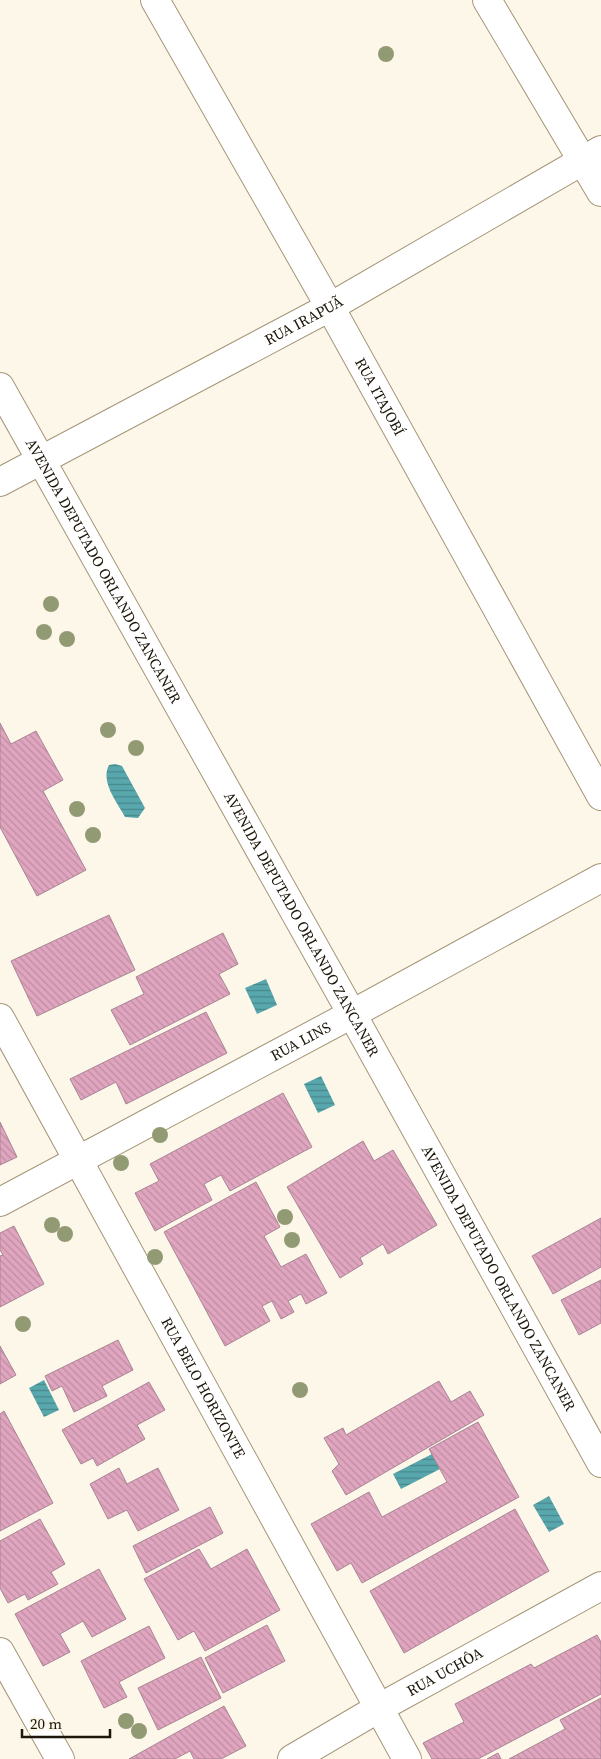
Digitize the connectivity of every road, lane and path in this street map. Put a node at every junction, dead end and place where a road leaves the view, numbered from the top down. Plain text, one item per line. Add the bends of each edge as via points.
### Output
1 (155, 0) edge
2 (487, 0) edge
3 (593, 156) edge
4 (601, 192) edge
5 (330, 308) junction
6 (0, 387) edge
7 (40, 460) junction
8 (0, 482) edge
9 (601, 796) edge
10 (601, 878) edge
11 (352, 1014) junction
12 (0, 1018) edge
13 (78, 1160) junction
14 (0, 1202) edge
15 (601, 1463) edge
16 (601, 1586) edge
17 (0, 1652) edge
18 (379, 1708) junction
19 (60, 1759) edge
20 (292, 1759) edge
21 (407, 1759) edge

1 - 5 street, RUA ITAJOBÍ
2 - 3 street
3 - 4 street
3 - 5 street, RUA IRAPUÃ
5 - 7 street, RUA IRAPUÃ
5 - 9 street, RUA ITAJOBÍ
6 - 7 street, AVENIDA DEPUTADO ORLANDO ZANCANER
7 - 8 street, RUA IRAPUÃ
7 - 11 street, AVENIDA DEPUTADO ORLANDO ZANCANER
10 - 11 street, RUA LINS
11 - 13 street, RUA LINS
11 - 15 street, AVENIDA DEPUTADO ORLANDO ZANCANER
12 - 13 street, RUA BELO HORIZONTE
13 - 14 street, RUA LINS
13 - 18 street, RUA BELO HORIZONTE
16 - 18 street, RUA UCHÔA
17 - 19 street
18 - 20 street, RUA UCHÔA
18 - 21 street, RUA BELO HORIZONTE

